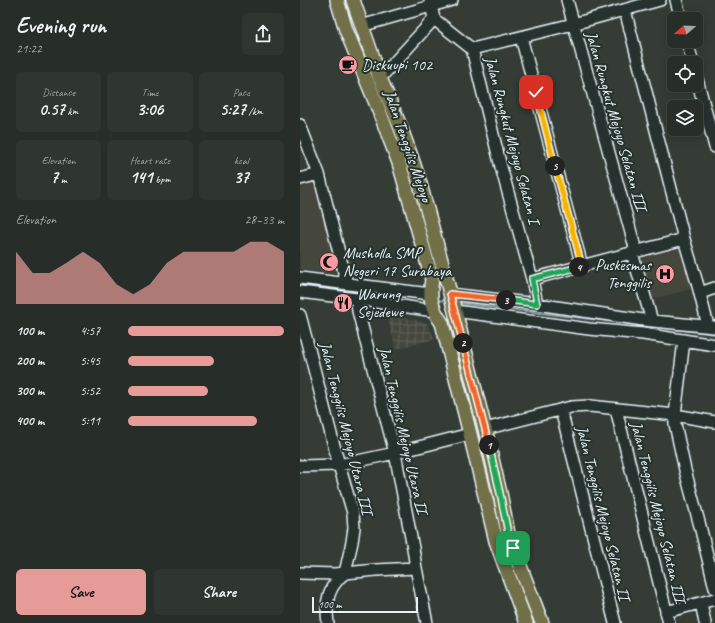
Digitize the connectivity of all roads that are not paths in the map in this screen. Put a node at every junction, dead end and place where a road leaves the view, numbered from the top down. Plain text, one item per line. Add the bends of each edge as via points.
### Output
1 (337, 0) edge
2 (353, 0) edge
3 (452, 0) edge
4 (567, 0) edge
5 (660, 0) edge
6 (676, 0) edge
7 (430, 3) edge
8 (625, 10) junction
9 (679, 12) edge
10 (434, 19) junction
11 (573, 24) junction
12 (361, 26) junction
13 (521, 37) junction
14 (472, 49) junction
15 (380, 78) junction
16 (700, 92) edge
17 (300, 125) edge
18 (715, 147) edge
19 (319, 174) junction
20 (300, 180) edge
21 (420, 184) junction
22 (406, 187) junction
23 (684, 239) junction
24 (634, 252) junction
25 (582, 266) junction
26 (300, 278) edge
27 (532, 279) junction
28 (347, 284) junction
29 (715, 288) edge
30 (300, 292) edge
31 (700, 293) junction
32 (357, 299) junction
33 (432, 302) junction
34 (453, 302) junction
35 (537, 304) junction
36 (300, 315) edge
37 (645, 325) junction
38 (711, 327) edge
39 (684, 340) junction
40 (715, 344) edge
41 (468, 362) junction
42 (453, 364) junction
43 (616, 409) junction
44 (561, 410) junction
45 (675, 415) junction
46 (715, 422) edge
47 (485, 429) junction
48 (470, 434) junction
49 (395, 453) junction
50 (339, 465) junction
51 (300, 466) edge
52 (500, 493) junction
53 (485, 496) junction
54 (416, 568) junction
55 (345, 572) junction
56 (300, 573) edge
57 (715, 588) edge
58 (715, 600) edge
59 (700, 603) junction
60 (667, 618) edge
61 (328, 623) edge
62 (427, 623) edge
63 (526, 623) edge
64 (542, 623) edge
65 (615, 623) edge
66 (705, 623) edge

1 - 22 main road, Jalan Tenggilis Mejoyo
2 - 12 main road, Jalan Tenggilis Mejoyo
3 - 7 street
4 - 11 street, Jalan Rungkut Mejoyo Selatan III
5 - 8 street
6 - 9 street
7 - 10 street
7 - 12 street
8 - 11 street
8 - 23 street
10 - 14 street, Jalan Rungkut Mejoyo Selatan I
10 - 15 street
11 - 13 street
11 - 24 street, Jalan Rungkut Mejoyo Selatan III
12 - 15 main road, Jalan Tenggilis Mejoyo
13 - 14 street
13 - 25 street
14 - 27 street, Jalan Rungkut Mejoyo Selatan I
15 - 21 main road, Jalan Tenggilis Mejoyo
16 - 18 street
17 - 19 street
19 - 20 street
19 - 28 street
21 - 22 main road
21 - 34 main road, Jalan Tenggilis Mejoyo
22 - 33 main road, Jalan Tenggilis Mejoyo via 432,280
23 - 24 street
23 - 31 street
24 - 25 street
24 - 37 street, Jalan Rungkut Mejoyo Selatan III
25 - 27 street
26 - 28 street
27 - 35 street, Jalan Rungkut Mejoyo Selatan I
28 - 33 street
29 - 31 street
30 - 32 street
31 - 38 street
32 - 33 street
32 - 49 street, Jalan Tenggilis Mejoyo Utara II
33 - 42 main road via 442,322
34 - 35 street
34 - 37 street via 589,329
34 - 41 main road, Jalan Tenggilis Mejoyo
35 - 37 street
36 - 50 street, Jalan Tenggilis Mejoyo Utara III
37 - 38 street
37 - 39 street
39 - 40 street
39 - 45 street
41 - 42 main road
41 - 47 main road, Jalan Tenggilis Mejoyo
42 - 48 main road
43 - 44 street via 590,406
43 - 45 street
43 - 60 street, Jalan Tenggilis Mejoyo Selatan III
44 - 47 street
44 - 65 street, Jalan Tenggilis Mejoyo Selatan II
45 - 46 street
45 - 57 street via 685,470
47 - 52 main road, Jalan Tenggilis Mejoyo
48 - 49 street
48 - 53 main road
49 - 50 street
49 - 54 street, Jalan Tenggilis Mejoyo Utara II
50 - 51 street
50 - 55 street, Jalan Tenggilis Mejoyo Utara III via 354,513 352,542
52 - 53 main road
52 - 64 main road, Jalan Tenggilis Mejoyo via 509,538
53 - 63 main road via 496,541
54 - 55 street
54 - 62 street, Jalan Tenggilis Mejoyo Utara II
55 - 56 street
55 - 61 street via 335,582 329,596 326,611
58 - 59 street
59 - 60 street
59 - 66 street

